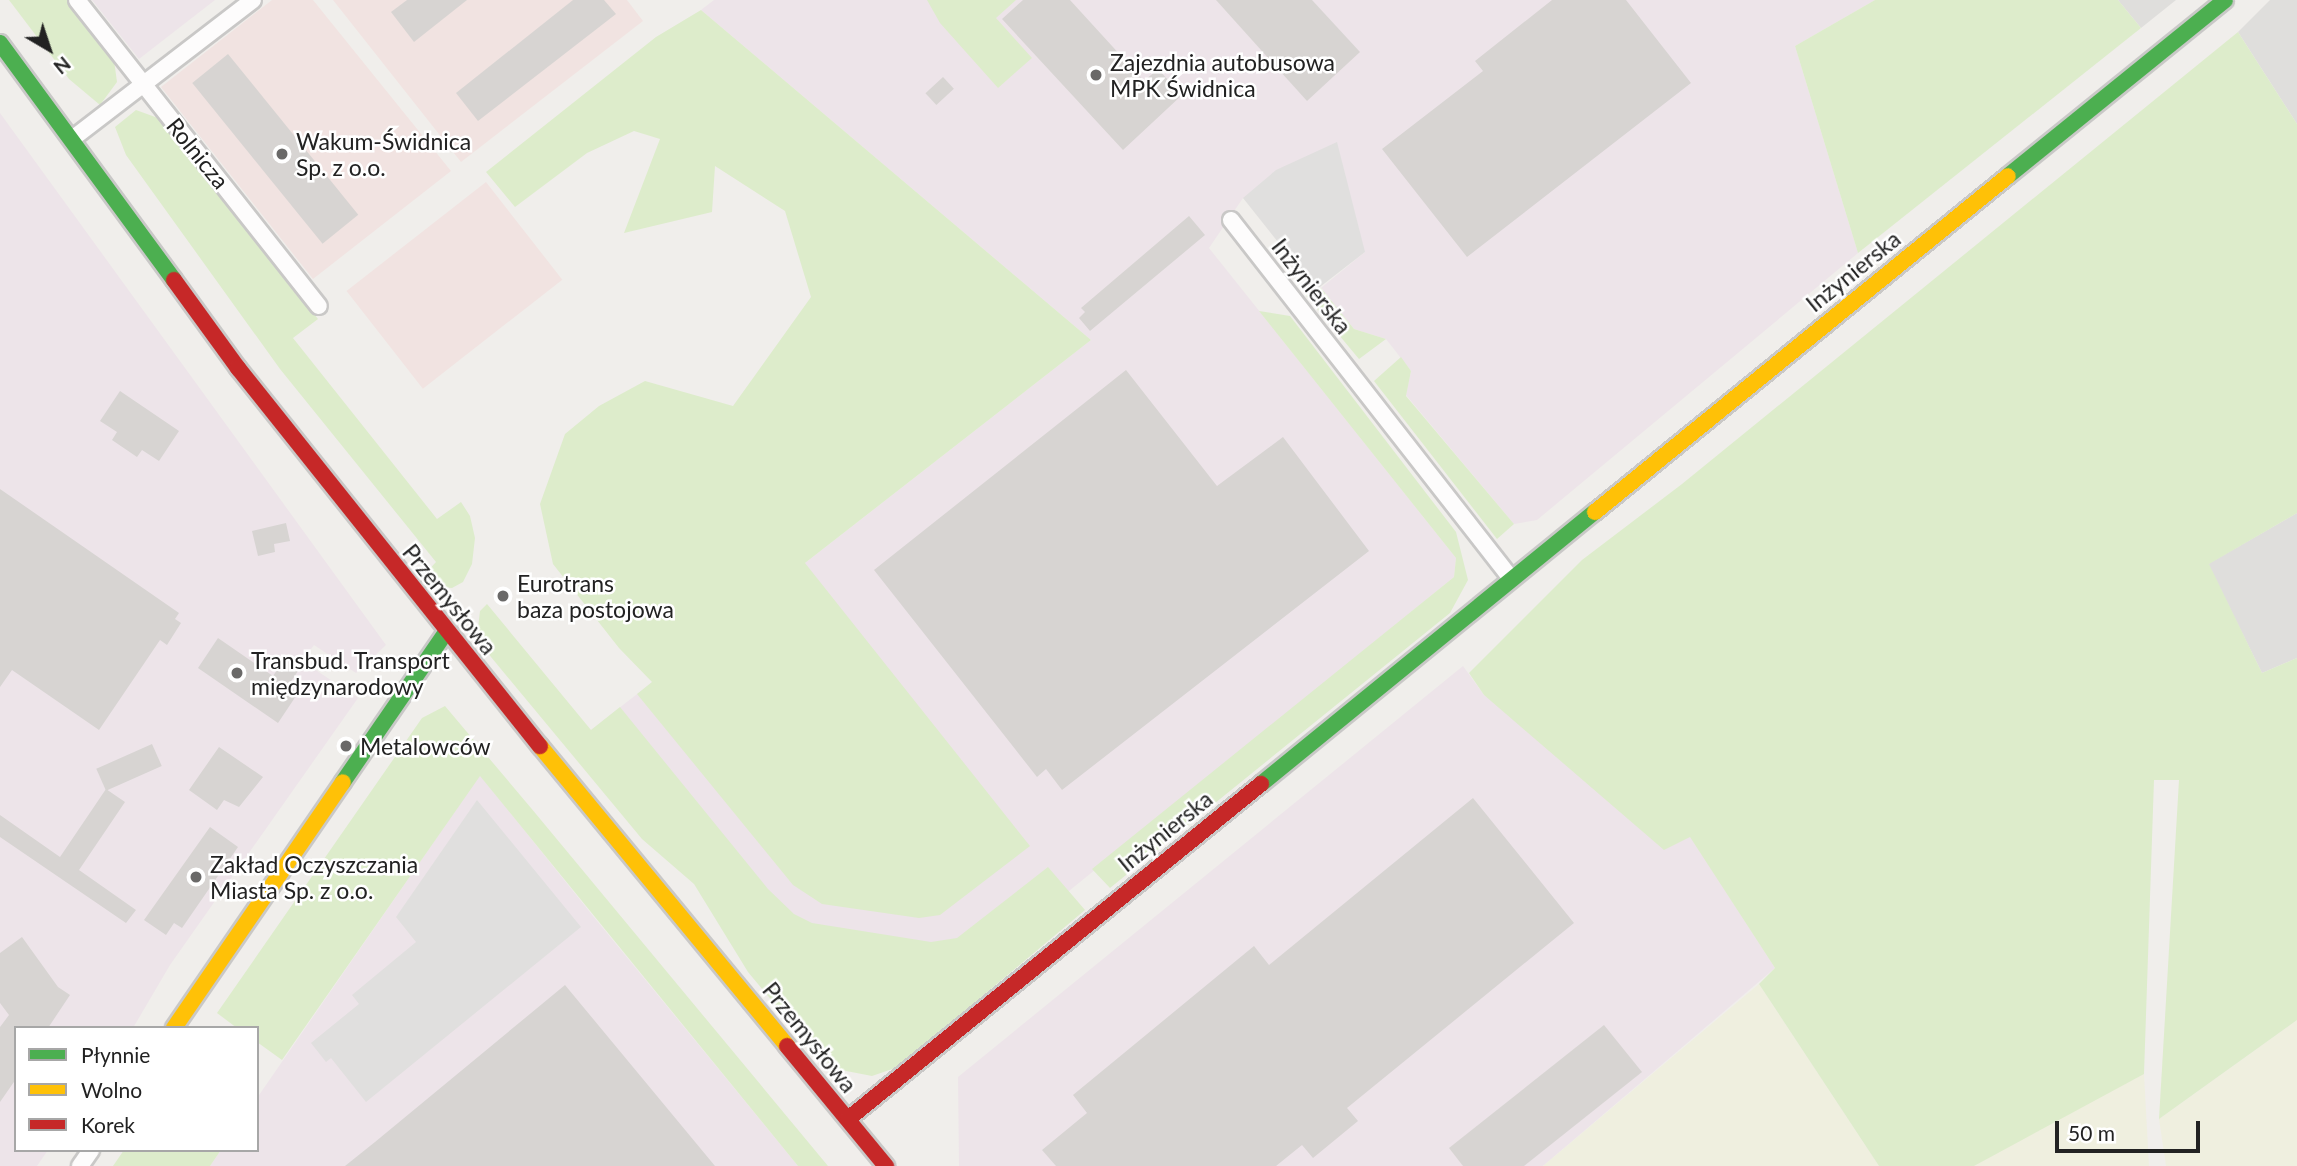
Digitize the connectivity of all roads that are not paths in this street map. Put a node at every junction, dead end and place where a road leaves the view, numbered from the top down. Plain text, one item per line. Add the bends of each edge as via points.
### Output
1 (77, 0) edge
2 (253, 0) edge
3 (2225, 0) edge
4 (0, 43) edge
5 (142, 83) junction
6 (72, 139) junction
7 (1231, 220) dead end
8 (319, 306) dead end
9 (1511, 579) junction
10 (446, 632) junction
11 (175, 1026) edge
12 (848, 1119) junction
13 (886, 1166) edge

1 - 5 street, Rolnicza
2 - 5 street
3 - 9 street, Inżynierska
4 - 6 street, Przemysłowa
5 - 6 street
5 - 8 street, Rolnicza
6 - 10 street, Przemysłowa via 238,368
7 - 9 street, Inżynierska
9 - 12 street, Inżynierska
10 - 11 street
10 - 12 street, Przemysłowa
12 - 13 street, Przemysłowa

